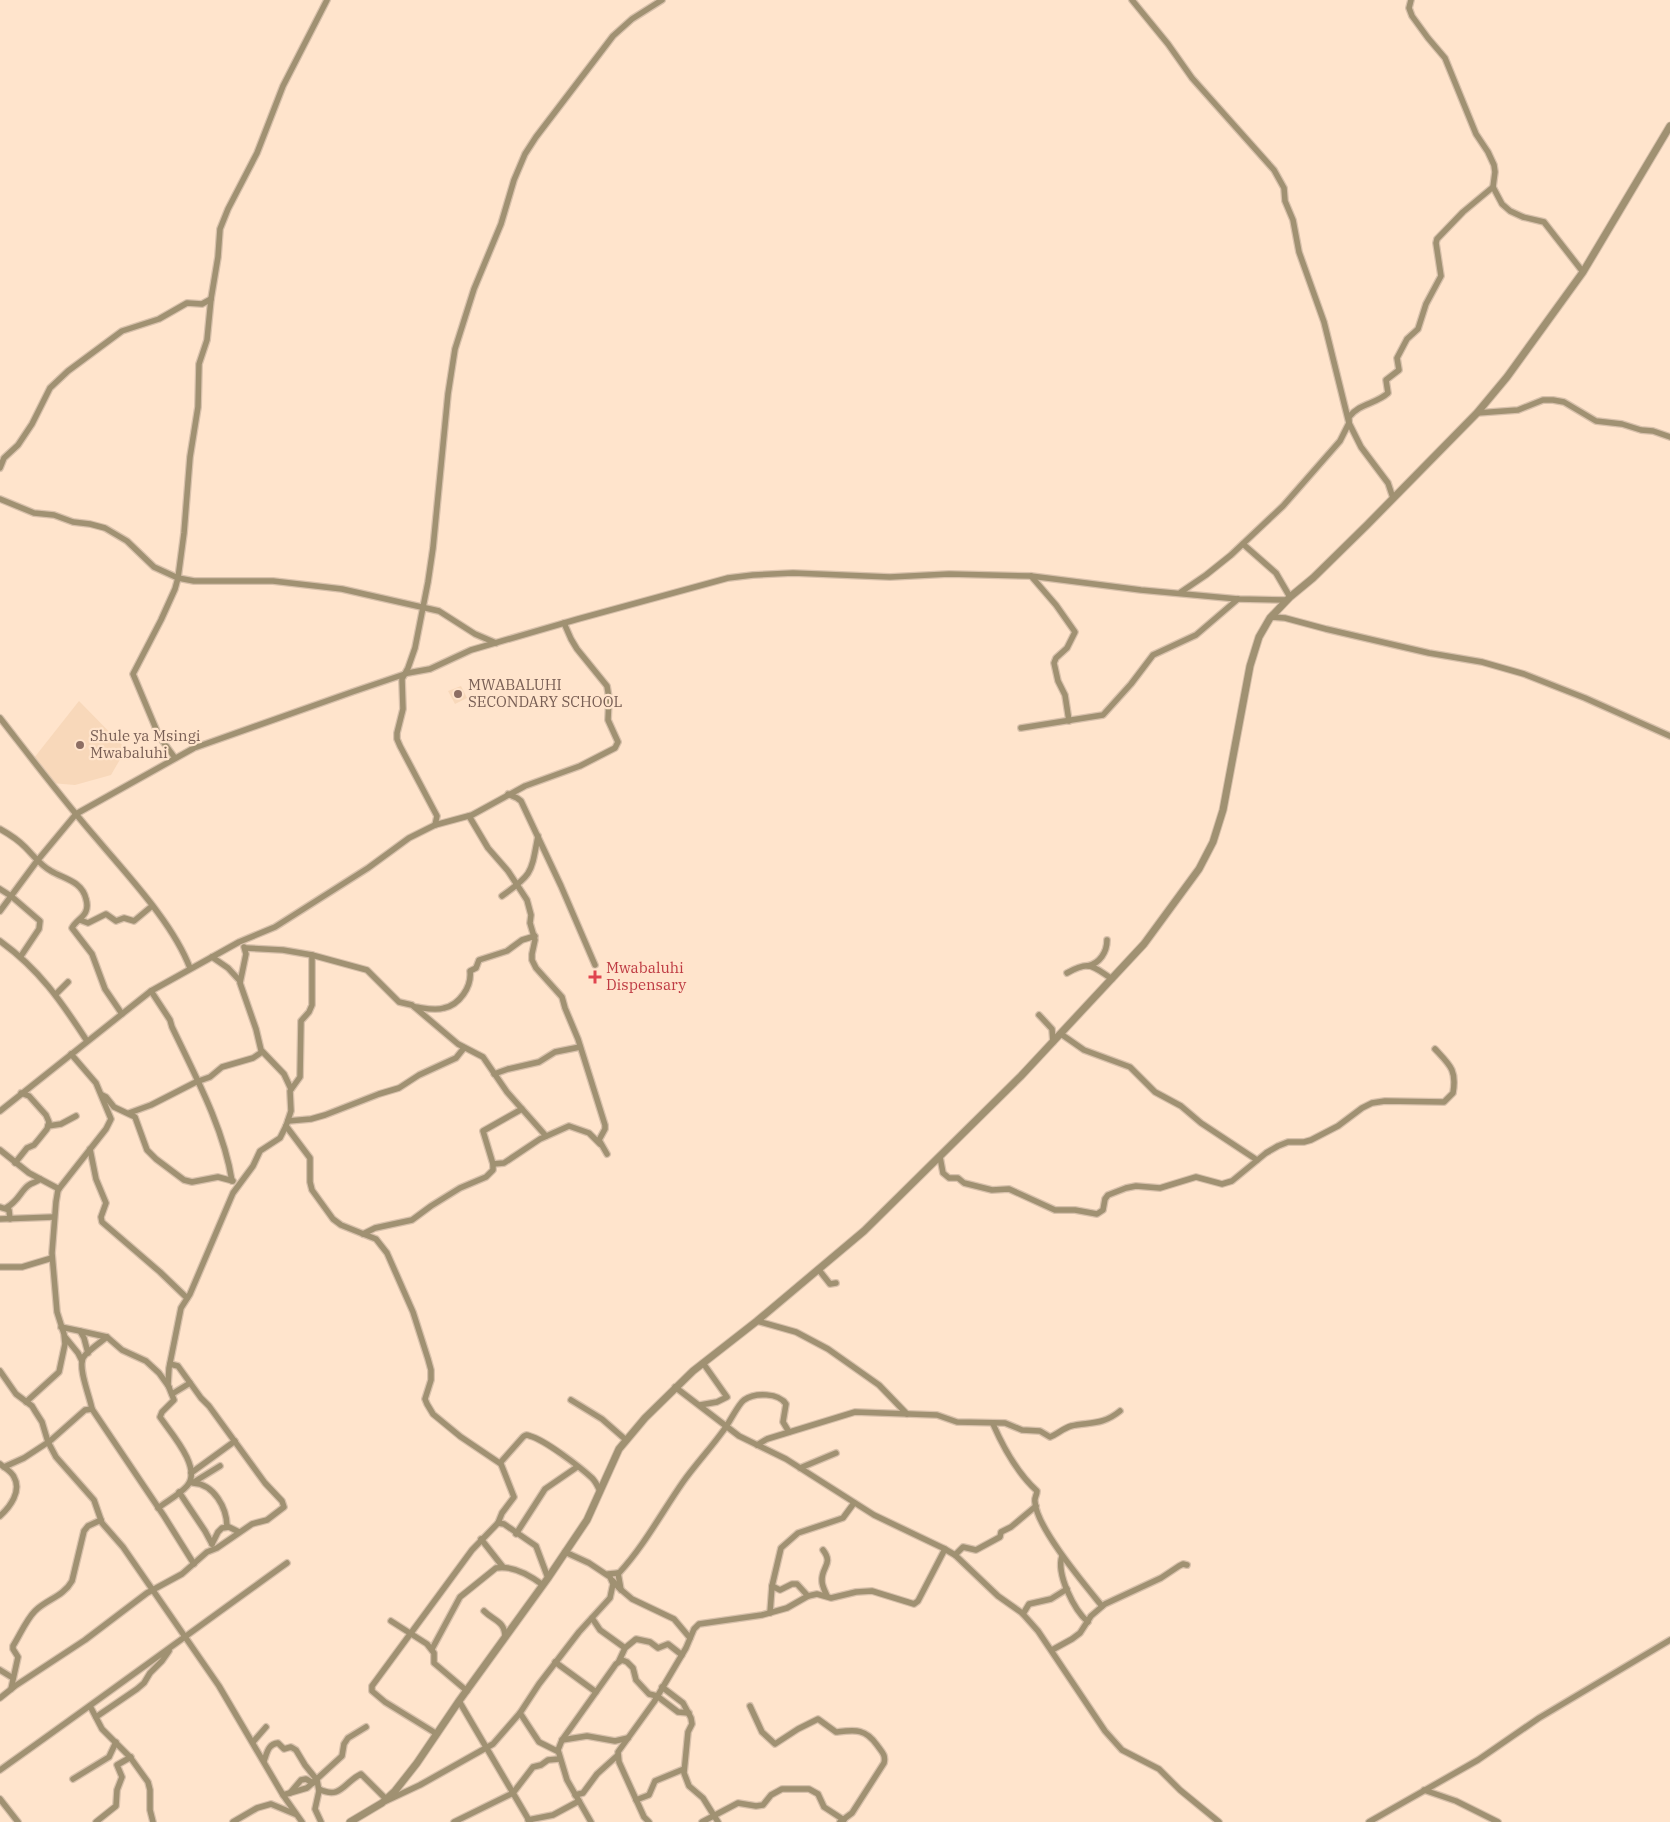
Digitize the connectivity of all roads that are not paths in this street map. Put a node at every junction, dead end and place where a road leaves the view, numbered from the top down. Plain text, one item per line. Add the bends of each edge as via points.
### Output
1 (326, 0) edge
2 (662, 0) edge
3 (1132, 0) edge
4 (1411, 0) edge
5 (1670, 126) edge
6 (1493, 187) junction
7 (1583, 272) junction
8 (211, 300) junction
9 (1477, 413) junction
10 (1349, 423) junction
11 (1670, 437) edge
12 (0, 468) edge
13 (1393, 498) junction
14 (0, 499) edge
15 (1243, 544) junction
16 (1032, 576) junction
17 (178, 578) junction
18 (1181, 592) junction
19 (1238, 599) junction
20 (1288, 599) junction
21 (424, 607) junction
22 (1270, 618) junction
23 (564, 623) junction
24 (496, 643) junction
25 (405, 674) junction
26 (0, 718) edge
27 (1069, 721) junction
28 (1021, 728) dead end
29 (1670, 736) edge
30 (176, 758) junction
31 (508, 794) junction
32 (76, 814) junction
33 (469, 816) junction
34 (435, 825) junction
35 (0, 829) edge
36 (538, 836) junction
37 (37, 861) junction
38 (518, 885) junction
39 (0, 888) edge
40 (11, 896) junction
41 (502, 896) dead end
42 (152, 906) junction
43 (0, 911) edge
44 (80, 920) junction
45 (535, 936) junction
46 (1107, 940) dead end
47 (0, 941) edge
48 (239, 942) junction
49 (245, 948) junction
50 (312, 955) junction
51 (21, 956) junction
52 (212, 957) junction
53 (594, 965) dead end
54 (1088, 966) junction
55 (190, 968) junction
56 (1067, 973) dead end
57 (1112, 979) junction
58 (240, 981) junction
59 (68, 982) dead end
60 (151, 991) junction
61 (56, 994) junction
62 (414, 1006) junction
63 (122, 1014) junction
64 (1039, 1015) dead end
65 (1061, 1034) junction
66 (87, 1041) junction
67 (1053, 1042) junction
68 (580, 1046) junction
69 (464, 1048) junction
70 (1435, 1049) dead end
71 (262, 1052) junction
72 (71, 1054) junction
73 (494, 1074) junction
74 (199, 1081) junction
75 (29, 1087) junction
76 (291, 1089) junction
77 (21, 1094) junction
78 (29, 1096) junction
79 (102, 1096) junction
80 (522, 1110) junction
81 (0, 1112) edge
82 (129, 1113) junction
83 (76, 1116) dead end
84 (287, 1124) junction
85 (48, 1126) junction
86 (546, 1136) junction
87 (600, 1144) junction
88 (90, 1149) junction
89 (0, 1150) edge
90 (607, 1154) dead end
91 (940, 1157) junction
92 (1257, 1160) junction
93 (15, 1163) junction
94 (493, 1164) junction
95 (40, 1180) junction
96 (232, 1181) junction
97 (240, 1184) junction
98 (59, 1189) junction
99 (3, 1208) edge
100 (54, 1217) junction
101 (0, 1219) edge
102 (10, 1219) junction
103 (363, 1234) junction
104 (52, 1258) junction
105 (0, 1267) edge
106 (819, 1270) junction
107 (836, 1283) dead end
108 (187, 1298) junction
109 (757, 1321) junction
110 (61, 1328) junction
111 (80, 1331) junction
112 (65, 1337) junction
113 (107, 1337) junction
114 (88, 1353) junction
115 (82, 1363) junction
116 (703, 1363) junction
117 (170, 1364) junction
118 (0, 1371) edge
119 (190, 1383) junction
120 (675, 1387) junction
121 (171, 1391) junction
122 (571, 1400) dead end
123 (26, 1402) junction
124 (700, 1405) junction
125 (92, 1410) junction
126 (1120, 1411) dead end
127 (907, 1414) junction
128 (994, 1424) junction
129 (726, 1427) junction
130 (789, 1432) junction
131 (626, 1440) junction
132 (235, 1441) junction
133 (48, 1442) junction
134 (757, 1445) junction
135 (836, 1453) dead end
136 (500, 1464) junction
137 (220, 1466) dead end
138 (577, 1467) junction
139 (3, 1468) edge
140 (800, 1468) junction
141 (191, 1473) junction
142 (190, 1484) junction
143 (600, 1491) junction
144 (179, 1492) junction
145 (854, 1503) junction
146 (1036, 1506) junction
147 (158, 1508) junction
148 (0, 1516) edge
149 (101, 1520) junction
150 (498, 1523) junction
151 (227, 1527) junction
152 (239, 1532) junction
153 (516, 1534) junction
154 (480, 1539) junction
155 (212, 1544) junction
156 (945, 1549) junction
157 (823, 1550) dead end
158 (207, 1552) junction
159 (565, 1552) junction
160 (955, 1555) junction
161 (1062, 1556) junction
162 (287, 1563) dead end
163 (194, 1564) junction
164 (1187, 1565) dead end
165 (503, 1567) junction
166 (618, 1573) junction
167 (608, 1574) junction
168 (548, 1578) junction
169 (612, 1580) junction
170 (543, 1585) junction
171 (772, 1586) junction
172 (153, 1589) junction
173 (1067, 1589) junction
174 (621, 1590) junction
175 (808, 1596) junction
176 (827, 1596) junction
177 (1102, 1606) junction
178 (484, 1611) dead end
179 (770, 1613) junction
180 (1023, 1614) junction
181 (592, 1618) junction
182 (391, 1621) dead end
183 (1088, 1622) junction
184 (410, 1633) junction
185 (186, 1637) junction
186 (505, 1638) junction
187 (690, 1638) junction
188 (1670, 1640) edge
189 (171, 1648) junction
190 (625, 1648) junction
191 (432, 1649) junction
192 (1052, 1650) junction
193 (682, 1655) junction
194 (619, 1661) junction
195 (555, 1662) junction
196 (0, 1670) edge
197 (13, 1678) junction
198 (662, 1688) junction
199 (11, 1689) junction
200 (466, 1690) junction
201 (596, 1692) junction
202 (657, 1696) junction
203 (0, 1698) edge
204 (459, 1701) junction
205 (90, 1706) junction
206 (750, 1706) dead end
207 (520, 1713) junction
208 (689, 1713) junction
209 (96, 1717) junction
210 (266, 1727) dead end
211 (366, 1727) dead end
212 (437, 1734) junction
213 (628, 1738) junction
214 (562, 1740) junction
215 (116, 1742) junction
216 (253, 1742) junction
217 (487, 1749) junction
218 (558, 1751) junction
219 (618, 1755) junction
220 (131, 1757) junction
221 (559, 1759) junction
222 (264, 1761) junction
223 (684, 1769) junction
224 (0, 1770) edge
225 (73, 1779) dead end
226 (315, 1781) junction
227 (319, 1789) junction
228 (1424, 1790) junction
229 (290, 1793) junction
230 (513, 1793) junction
231 (283, 1795) junction
232 (575, 1795) junction
233 (0, 1799) edge
234 (636, 1800) junction
235 (384, 1801) junction
236 (579, 1802) junction
237 (297, 1815) junction
238 (714, 1816) junction
239 (529, 1821) edge
240 (842, 1821) edge
241 (18, 1822) edge
242 (96, 1822) edge
243 (153, 1822) edge
244 (232, 1822) edge
245 (302, 1822) edge
246 (321, 1822) edge
247 (350, 1822) edge
248 (454, 1822) edge
249 (591, 1822) edge
250 (649, 1822) edge
251 (702, 1822) edge
252 (718, 1822) edge
253 (1219, 1822) edge
254 (1369, 1822) edge
255 (1498, 1822) edge

1 - 8 street via 225,215 220,229
2 - 21 street via 625,25 609,41 536,136 514,180 502,224 474,289 455,349
3 - 10 street via 1192,78 1274,170 1284,186 1298,252 1324,322
4 - 6 street via 1412,16 1445,58 1476,134 1491,158 1495,170
5 - 7 street
6 - 7 street via 1506,208 1523,217 1544,222
6 - 10 street via 1437,239 1441,276 1426,304 1418,329 1407,339 1397,358 1399,370 1386,380 1388,393 1356,409 1349,417
7 - 9 street
8 - 12 street via 202,304 187,303 158,319 122,331 68,371 50,388 32,424 18,445 4,458
8 - 17 street via 207,340 199,364 198,407
9 - 11 street via 1518,410 1543,400 1553,400 1564,402 1596,422 1622,424
9 - 13 street
10 - 13 street via 1361,447 1388,483
10 - 15 street via 1340,441 1283,506
13 - 20 street
14 - 17 street via 32,512 105,528 127,541 154,567
15 - 18 street
15 - 20 street via 1276,573
16 - 18 street
16 - 23 street via 753,574
16 - 27 street via 1075,633 1054,663 1065,695
17 - 21 street via 285,582
17 - 30 street via 133,674 156,732
18 - 19 street
19 - 20 street
19 - 27 street via 1196,635 1153,655 1103,715
20 - 22 street
21 - 24 street via 443,613 475,634
21 - 25 street via 413,655
22 - 29 street via 1285,618 1524,674
22 - 57 street via 1259,637 1250,666 1223,810 1213,842 1199,869 1160,924
23 - 24 street
23 - 31 street via 577,649 607,686 610,698 608,720 617,745 580,766
24 - 25 street via 430,669
25 - 30 street via 214,740
25 - 34 street via 401,685 403,709 397,739 437,816
26 - 32 street
27 - 28 street
30 - 32 street
31 - 33 street
31 - 36 street via 521,802
32 - 37 street
32 - 42 street
33 - 34 street
33 - 38 street via 488,848
34 - 48 street via 409,838 275,927
35 - 37 street via 18,840
36 - 38 street via 530,871
36 - 53 street
37 - 40 street
37 - 44 street via 80,886 87,900 85,914
38 - 41 street
38 - 45 street via 527,900
39 - 40 street
40 - 43 street
40 - 51 street via 41,924
42 - 44 street via 134,921 124,918 116,921 106,914 90,922
42 - 55 street via 179,945
44 - 63 street via 73,930 92,954 105,989
45 - 62 street via 507,951 479,960 476,968 470,971 468,989 448,1007 437,1010
45 - 68 street via 534,965 560,994
46 - 54 street via 1101,958
47 - 51 street
48 - 49 street
48 - 52 street
49 - 50 street
49 - 58 street
50 - 62 street via 365,969 398,1002
50 - 76 street via 312,1005 301,1022 300,1077
51 - 61 street
52 - 55 street
52 - 58 street
54 - 56 street via 1079,966
54 - 57 street
55 - 60 street
57 - 65 street
58 - 71 street
59 - 61 street
60 - 63 street
60 - 74 street via 170,1020
61 - 66 street
62 - 69 street
63 - 66 street
64 - 67 street via 1052,1029
65 - 67 street
65 - 92 street via 1084,1050 1130,1067 1155,1092 1181,1106
66 - 72 street
67 - 91 street
68 - 73 street via 557,1052 539,1062
68 - 87 street via 606,1127 599,1138
69 - 73 street via 483,1057
69 - 84 street via 456,1058 418,1075 399,1088 325,1115
70 - 92 street via 1454,1073 1453,1093 1445,1101 1372,1103 1338,1126 1307,1141 1283,1144
71 - 74 street via 251,1059 222,1067
71 - 76 street via 284,1074
72 - 75 street
72 - 79 street via 96,1083
73 - 80 street
74 - 82 street
74 - 96 street
75 - 77 street
75 - 78 street
76 - 84 street
77 - 78 street
77 - 81 street
78 - 85 street via 46,1115
79 - 82 street
79 - 88 street via 110,1122
80 - 86 street
80 - 94 street via 483,1131
82 - 96 street via 137,1120 151,1155 184,1180 192,1182 218,1177
83 - 85 street
84 - 97 street via 280,1138 260,1152
84 - 103 street via 310,1158 310,1182 314,1193 336,1223
85 - 93 street
86 - 87 street via 571,1126 590,1134
86 - 94 street via 504,1163
87 - 90 street
88 - 98 street
88 - 108 street via 95,1177 106,1203 102,1222
89 - 93 street
91 - 92 street via 943,1172 948,1178 958,1178 964,1183 992,1190 1009,1189 1055,1210 1095,1214 1102,1210 1108,1194 1126,1188 1160,1188 1196,1177 1226,1184
91 - 106 street via 864,1232
93 - 95 street
94 - 103 street via 493,1170 486,1177 463,1187 412,1220
95 - 98 street
95 - 99 street via 30,1184 17,1201
96 - 97 street
97 - 108 street via 233,1193
98 - 100 street
99 - 102 street via 10,1212
100 - 102 street
100 - 104 street
101 - 102 street
103 - 136 street via 376,1239 387,1253 413,1312 431,1370 425,1399 427,1404 433,1414 460,1437
104 - 105 street via 22,1267
104 - 110 street
106 - 107 street via 830,1284
106 - 109 street
108 - 117 street via 181,1310
109 - 116 street
109 - 127 street via 796,1332 828,1349 879,1384
110 - 111 street
110 - 112 street
111 - 113 street
111 - 114 street
112 - 115 street
112 - 123 street via 59,1372
113 - 114 street
113 - 121 street via 122,1350 146,1361
114 - 115 street
115 - 125 street
116 - 120 street
116 - 124 street via 727,1397
117 - 119 street via 178,1366
117 - 121 street via 168,1384
118 - 123 street via 16,1394
119 - 121 street
119 - 132 street
120 - 124 street
120 - 131 street
121 - 141 street via 173,1402 160,1417 190,1464
122 - 131 street via 602,1419
123 - 133 street via 39,1416
124 - 129 street
125 - 133 street via 83,1411
125 - 147 street
126 - 128 street via 1113,1417 1068,1427 1050,1437 1038,1431
127 - 128 street via 937,1415 953,1422
127 - 130 street via 849,1412
128 - 146 street via 1006,1452 1023,1478 1037,1491
129 - 130 street via 745,1400 754,1396 776,1396 786,1404 783,1422
129 - 134 street
129 - 166 street
130 - 134 street
131 - 143 street
132 - 141 street
132 - 152 street via 284,1507 267,1520
133 - 139 street
133 - 149 street via 56,1457 96,1504
134 - 140 street
135 - 140 street
136 - 138 street via 526,1435 546,1444
136 - 150 street via 514,1497
137 - 142 street
138 - 143 street via 592,1478
138 - 153 street via 545,1490
139 - 148 street via 15,1479 16,1490 10,1506
140 - 145 street
141 - 142 street
142 - 144 street
142 - 151 street via 203,1484 214,1494 226,1516
143 - 159 street via 587,1520
144 - 147 street
144 - 155 street
145 - 156 street
145 - 171 street via 843,1518 796,1535 781,1548
146 - 160 street via 1001,1532 1000,1537 976,1550 963,1547
146 - 161 street
147 - 163 street
149 - 172 street
149 - 197 street via 84,1531 68,1587 34,1612 13,1646 18,1657
150 - 153 street
150 - 154 street
151 - 152 street
151 - 155 street via 220,1529
152 - 158 street
153 - 168 street via 536,1546
154 - 165 street
154 - 184 street
155 - 158 street
156 - 160 street
156 - 176 street via 914,1604 872,1591 832,1598
157 - 176 street via 828,1561 822,1580
158 - 163 street
159 - 167 street
159 - 168 street
160 - 180 street via 998,1596
161 - 173 street
161 - 177 street
162 - 185 street
163 - 172 street via 178,1578
164 - 177 street via 1178,1566 1161,1578
165 - 170 street via 527,1575
165 - 191 street via 494,1570 460,1597
166 - 167 street
166 - 174 street
167 - 169 street
168 - 170 street
169 - 174 street
169 - 181 street via 610,1598
170 - 186 street
171 - 175 street via 780,1590 797,1584
171 - 179 street
172 - 185 street
172 - 199 street via 78,1646
173 - 180 street via 1051,1599 1029,1604
173 - 183 street
174 - 187 street via 646,1607 674,1619
175 - 176 street
175 - 179 street
177 - 183 street
178 - 186 street via 502,1624
179 - 187 street via 699,1624
180 - 192 street
181 - 190 street via 598,1628
181 - 195 street
182 - 184 street
183 - 192 street via 1080,1633
184 - 191 street
184 - 212 street via 372,1689 385,1702
185 - 189 street
185 - 216 street
186 - 200 street
187 - 193 street
188 - 228 street
189 - 205 street
189 - 209 street via 138,1689
190 - 193 street via 636,1639 650,1642 658,1648 669,1644
190 - 194 street
191 - 200 street via 434,1663
192 - 253 street via 1116,1745 1159,1769
193 - 198 street
194 - 201 street
194 - 202 street via 628,1662 635,1671 636,1681 649,1694
195 - 201 street
195 - 207 street
196 - 197 street
197 - 199 street
198 - 202 street
198 - 208 street via 683,1703
199 - 203 street
200 - 204 street
201 - 214 street
202 - 208 street via 678,1712
202 - 213 street
204 - 212 street
204 - 217 street
205 - 209 street
205 - 224 street
206 - 240 street via 762,1732 775,1744 818,1719 836,1732 866,1733 874,1740 885,1760 852,1813
207 - 217 street
207 - 218 street via 538,1742
208 - 223 street via 692,1721
209 - 215 street via 102,1729
210 - 216 street
211 - 226 street via 345,1741 342,1756
212 - 235 street
213 - 214 street via 615,1742 587,1736
213 - 219 street
214 - 218 street
215 - 220 street
215 - 225 street via 109,1758
216 - 222 street
217 - 230 street
217 - 235 street
218 - 221 street
219 - 232 street via 597,1774 583,1794
219 - 234 street
220 - 242 street via 117,1765 122,1776 116,1806
220 - 243 street via 150,1786
221 - 230 street via 548,1760 531,1769
221 - 232 street
222 - 226 street via 274,1743 284,1749 294,1748
222 - 231 street
223 - 234 street via 655,1781 650,1795
223 - 238 street via 690,1786 703,1798
226 - 227 street
226 - 229 street via 302,1791
226 - 229 street via 302,1780
227 - 235 street via 329,1794 336,1793 361,1774
227 - 246 street via 315,1809
228 - 254 street
228 - 255 street
229 - 231 street
230 - 239 street
230 - 248 street
231 - 237 street
232 - 236 street
233 - 241 street
234 - 250 street
235 - 247 street
236 - 239 street via 553,1815
236 - 249 street
237 - 244 street via 271,1804
237 - 245 street
238 - 240 street via 738,1803 763,1805 782,1789 806,1788 815,1791 824,1807
238 - 251 street
238 - 252 street

